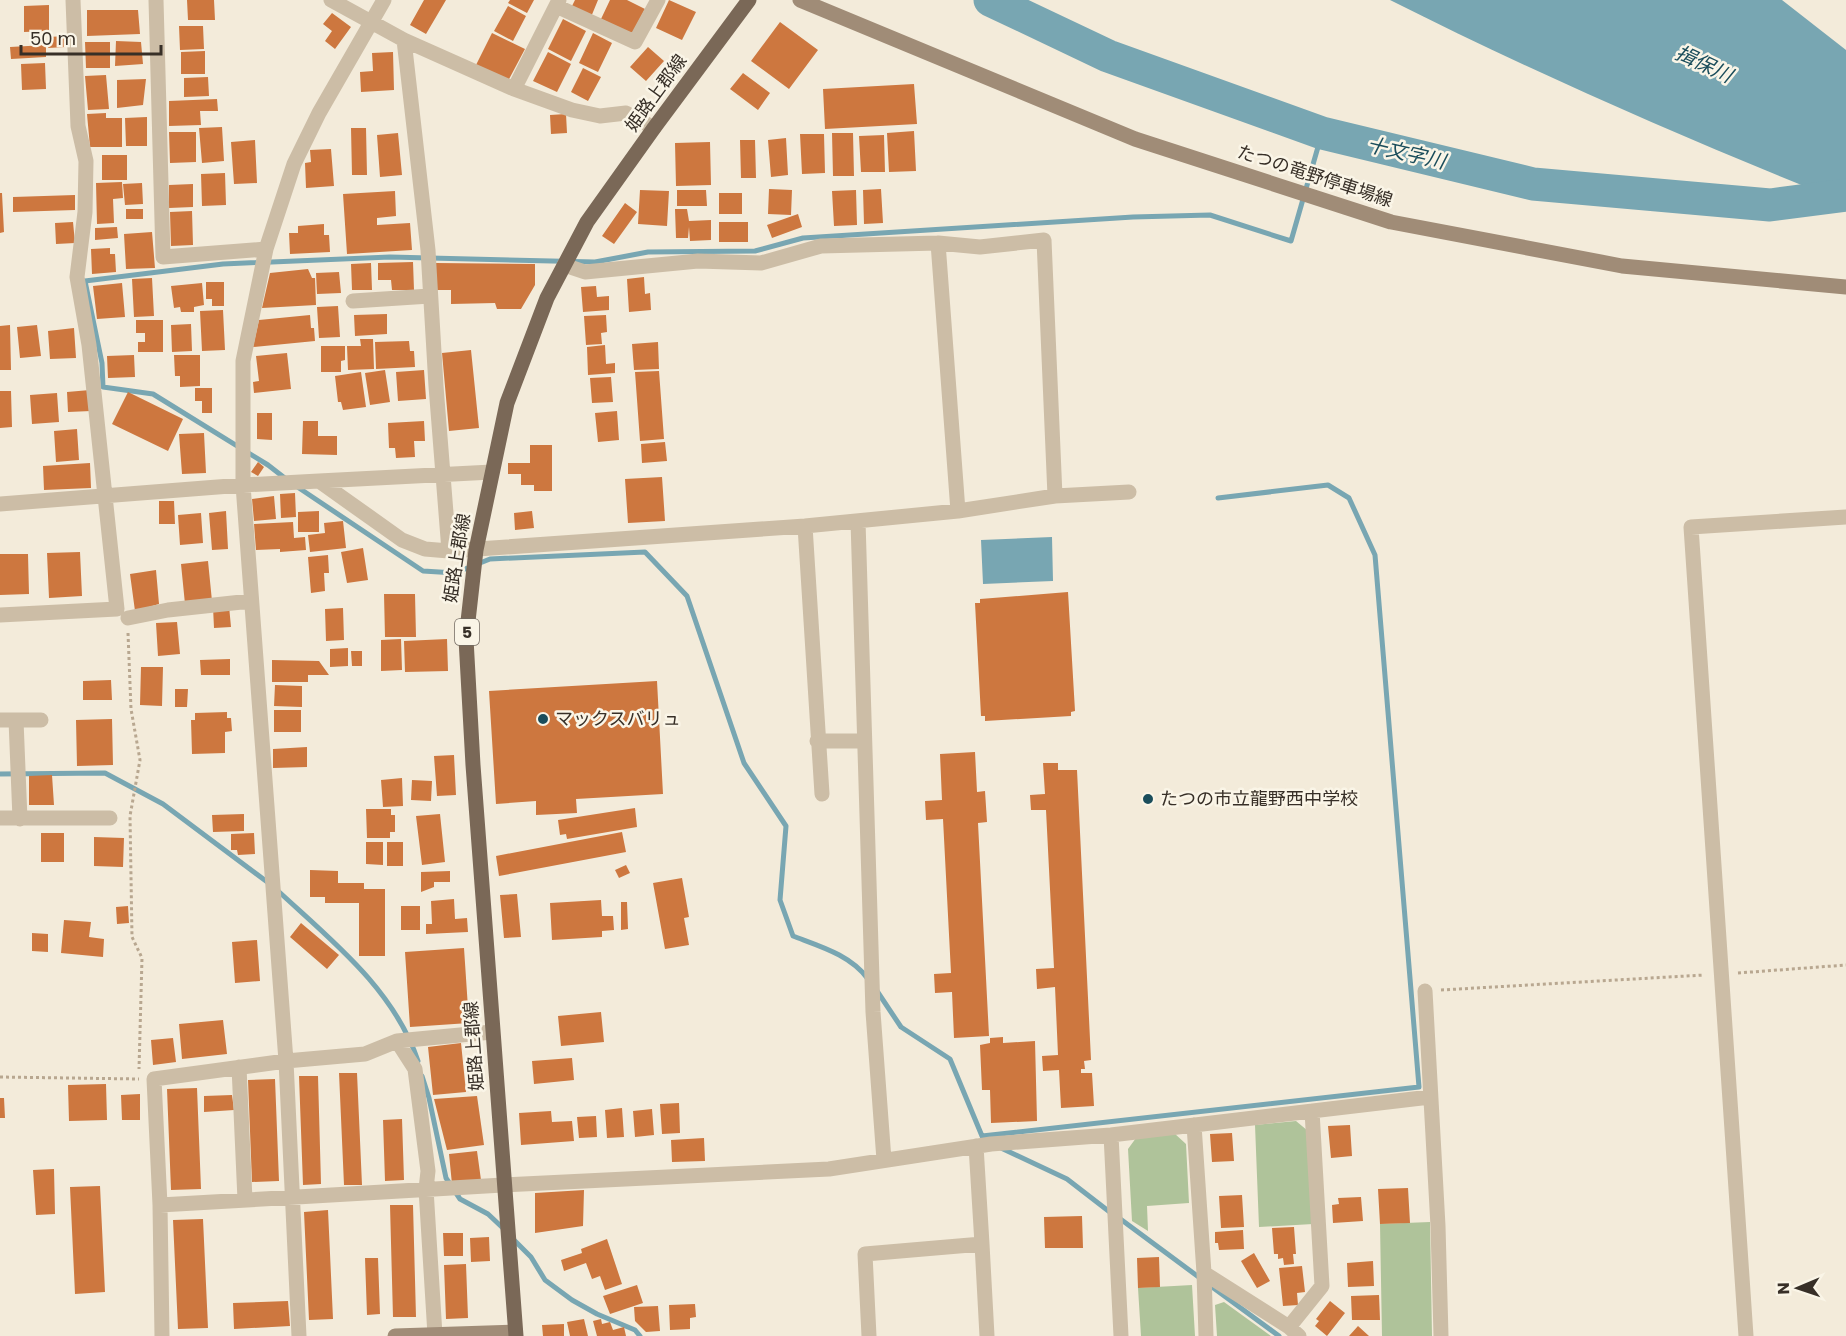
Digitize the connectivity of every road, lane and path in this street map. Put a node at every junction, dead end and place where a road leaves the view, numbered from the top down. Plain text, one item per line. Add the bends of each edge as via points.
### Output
1 (73, 0) edge
2 (156, 0) edge
3 (332, 0) edge
4 (384, 0) edge
5 (658, 0) edge
6 (749, 0) edge
7 (800, 0) edge
8 (557, 3) edge
9 (371, 21) junction
10 (404, 40) junction
11 (514, 89) junction
12 (654, 128) junction
13 (938, 243) junction
14 (266, 249) junction
15 (564, 265) junction
16 (1846, 287) edge
17 (430, 296) junction
18 (353, 301) dead end
19 (492, 472) junction
20 (443, 474) junction
21 (320, 481) junction
22 (243, 485) junction
23 (1129, 492) dead end
24 (106, 496) junction
25 (1055, 496) junction
26 (0, 504) edge
27 (958, 511) junction
28 (1846, 517) edge
29 (858, 521) junction
30 (805, 526) junction
31 (449, 550) junction
32 (476, 550) junction
33 (251, 601) junction
34 (0, 615) edge
35 (128, 618) joint
36 (0, 720) edge
37 (16, 720) junction
38 (41, 720) dead end
39 (818, 741) junction
40 (864, 741) junction
41 (822, 794) dead end
42 (0, 818) edge
43 (110, 818) dead end
44 (20, 819) junction
45 (1846, 965) edge
46 (1720, 974) junction
47 (1425, 991) joint
48 (492, 1032) junction
49 (396, 1041) junction
50 (286, 1062) junction
51 (239, 1067) junction
52 (0, 1077) edge
53 (146, 1079) junction
54 (1430, 1097) junction
55 (1312, 1111) junction
56 (1194, 1125) junction
57 (1111, 1135) junction
58 (976, 1146) junction
59 (884, 1160) junction
60 (503, 1185) junction
61 (426, 1189) junction
62 (292, 1198) junction
63 (245, 1200) junction
64 (160, 1205) junction
65 (982, 1244) junction
66 (1204, 1273) junction
67 (1294, 1332) edge
68 (515, 1334) edge
69 (435, 1335) edge
70 (162, 1336) edge
71 (298, 1336) edge
72 (395, 1336) edge
73 (869, 1336) edge
74 (987, 1336) edge
75 (1120, 1336) edge
76 (1206, 1336) edge
77 (1441, 1336) edge
78 (1746, 1336) edge

1 - 24 street via 78,126 86,161 77,277
2 - 14 street via 163,257
3 - 9 street
4 - 9 street
5 - 8 street via 635,42
6 - 12 main road, 姫路上郡線 / 5
7 - 16 main road, たつの竜野停車場線 via 1135,139 1391,222 1622,266
8 - 11 street
9 - 10 street
9 - 14 street via 294,164
10 - 11 street
10 - 17 street
11 - 12 street via 600,116 626,113
12 - 15 main road, 姫路上郡線 / 5 via 587,222
13 - 15 street via 821,246 762,262 698,261 585,272
13 - 25 street via 980,248 1044,240
13 - 27 street
14 - 22 street via 243,361
15 - 19 main road, 姫路上郡線 / 5 via 547,298 507,404
17 - 18 street
17 - 20 street
19 - 20 street
19 - 32 main road, 姫路上郡線 / 5
20 - 21 street
20 - 31 street
21 - 22 street
21 - 31 street via 402,540 425,549
22 - 24 street
22 - 33 street
23 - 25 street
24 - 26 street
24 - 34 street via 117,609
25 - 27 street
27 - 29 street
28 - 46 street via 1691,527
29 - 30 street
29 - 40 street
30 - 32 street
30 - 39 street
31 - 32 street
32 - 48 main road, 姫路上郡線 / 5 via 466,639
33 - 35 street
33 - 50 street
35 - 53 path via 131,709 140,760 130,816 132,937 142,958
36 - 37 street
37 - 38 street
37 - 44 street
39 - 40 street
39 - 41 street
40 - 59 street via 873,1012
42 - 44 street
43 - 44 street
45 - 46 path
46 - 47 path
46 - 78 street
47 - 54 street
48 - 49 street
48 - 60 main road, 姫路上郡線 / 5
49 - 50 street via 365,1054
49 - 61 street via 415,1070 428,1170
50 - 51 street
50 - 62 street
51 - 53 street
51 - 63 street
52 - 53 path
53 - 64 street
54 - 55 street
54 - 77 street
55 - 56 street
55 - 67 street via 1322,1286
56 - 57 street
56 - 66 street
57 - 58 street
57 - 75 street
58 - 59 street
58 - 65 street
59 - 60 street via 829,1169
60 - 61 street
60 - 68 main road, 姫路上郡線 / 5
61 - 62 street
61 - 69 street
62 - 63 street
62 - 71 street
63 - 64 street
64 - 70 street
65 - 73 street via 865,1254
65 - 74 street
66 - 67 street
66 - 76 street
68 - 69 main road
69 - 72 main road

